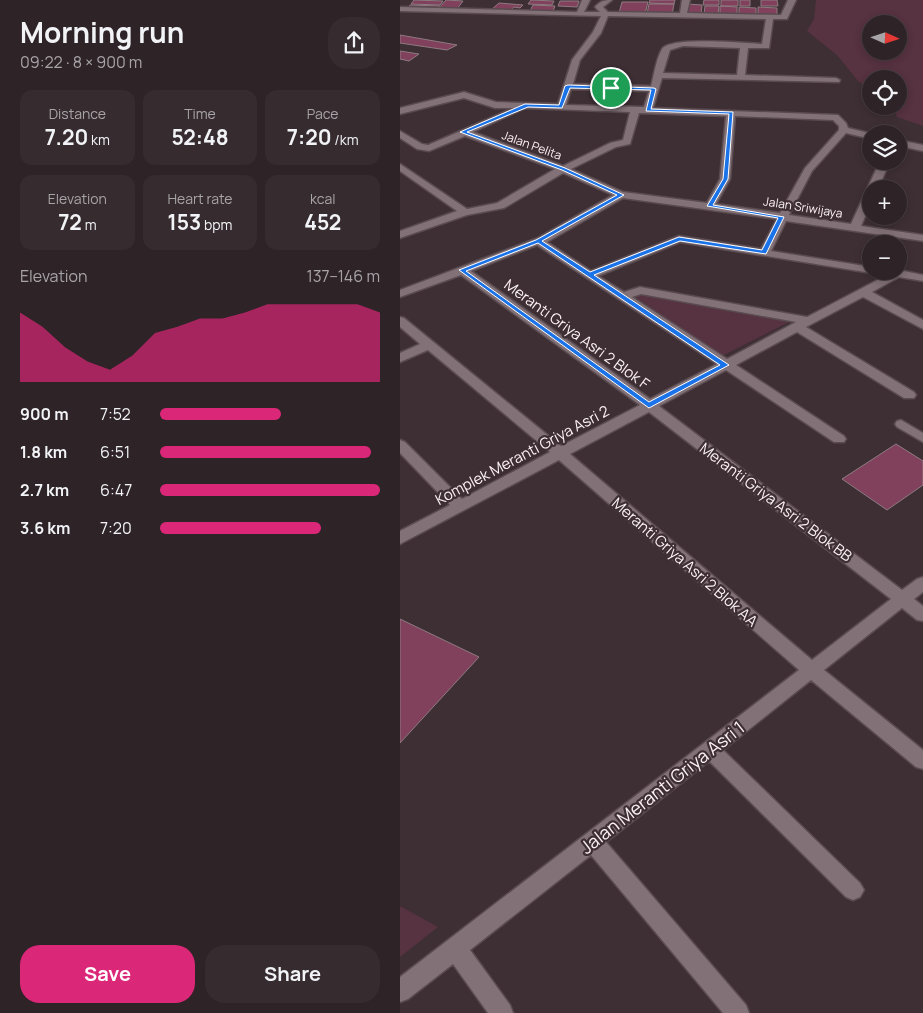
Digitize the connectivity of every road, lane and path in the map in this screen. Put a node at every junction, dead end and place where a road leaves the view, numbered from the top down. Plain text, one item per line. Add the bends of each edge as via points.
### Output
1 (407, 0) edge
2 (586, 0) edge
3 (608, 0) edge
4 (686, 0) edge
5 (792, 0) edge
6 (400, 4) edge
7 (400, 9) edge
8 (579, 14) junction
9 (606, 14) junction
10 (683, 16) junction
11 (770, 17) junction
12 (744, 46) junction
13 (658, 75) junction
14 (741, 77) junction
15 (836, 80) dead end
16 (568, 86) junction
17 (654, 89) junction
18 (527, 105) junction
19 (561, 107) junction
20 (635, 110) junction
21 (648, 110) junction
22 (400, 112) edge
23 (731, 113) junction
24 (844, 130) junction
25 (463, 132) junction
26 (400, 134) edge
27 (862, 134) edge
28 (907, 145) edge
29 (923, 148) edge
30 (400, 167) edge
31 (563, 169) junction
32 (622, 195) junction
33 (710, 206) junction
34 (465, 212) junction
35 (862, 212) edge
36 (782, 217) junction
37 (855, 228) junction
38 (400, 235) edge
39 (923, 238) edge
40 (538, 241) junction
41 (764, 252) junction
42 (862, 268) edge
43 (462, 270) junction
44 (590, 275) junction
45 (907, 276) edge
46 (923, 278) edge
47 (886, 280) edge
48 (863, 292) junction
49 (400, 294) edge
50 (623, 297) junction
51 (400, 321) edge
52 (803, 324) junction
53 (923, 325) edge
54 (429, 345) junction
55 (400, 358) edge
56 (725, 365) junction
57 (909, 395) dead end
58 (649, 405) junction
59 (901, 424) dead end
60 (923, 438) edge
61 (839, 439) dead end
62 (400, 445) edge
63 (560, 453) junction
64 (460, 506) junction
65 (400, 538) edge
66 (923, 583) edge
67 (902, 599) junction
68 (923, 614) edge
69 (811, 670) junction
70 (710, 749) junction
71 (923, 761) edge
72 (592, 841) junction
73 (853, 890) dead end
74 (455, 948) junction
75 (400, 991) edge
76 (502, 1013) edge
77 (738, 1013) edge

1 - 6 street
2 - 8 street
3 - 9 street via 599,7
4 - 10 street
5 - 11 street via 784,17
7 - 8 street
8 - 9 street
9 - 10 street
9 - 16 street via 597,33 576,60
10 - 11 street
11 - 12 street via 766,46
12 - 13 street via 670,46 666,49
12 - 14 street
13 - 14 street
13 - 17 street
14 - 15 street
16 - 17 street
16 - 19 street
17 - 21 street
18 - 19 street
18 - 22 street via 495,105 467,94
18 - 25 street
19 - 20 street
20 - 21 street
20 - 31 street via 627,142 613,145
21 - 23 street
23 - 24 street via 835,117
23 - 33 street via 725,179
24 - 27 street
24 - 36 street via 808,170
25 - 26 street via 423,149
25 - 31 street, Jalan Pelita
28 - 29 street
30 - 34 street
31 - 32 street, Jalan Pelita
31 - 34 street via 500,206
32 - 33 street, Jalan Pelita
32 - 40 street
33 - 36 street, Jalan Sriwijaya
34 - 38 street
35 - 37 street
36 - 37 street, Jalan Sriwijaya
36 - 41 street
37 - 39 street, Jalan Sriwijaya
40 - 43 street
40 - 44 street
41 - 42 street
41 - 44 street via 679,239
43 - 49 street
43 - 58 street, Meranti Griya Asri 2 Blok F
44 - 50 street
45 - 46 street
47 - 48 street, Komplek Meranti Griya Asri 2
48 - 52 street, Komplek Meranti Griya Asri 2
48 - 53 street
50 - 52 street via 640,290
50 - 56 street
51 - 54 street, Meranti Griya Asri 2 Blok AA
52 - 56 street, Komplek Meranti Griya Asri 2
52 - 57 street
54 - 55 street
54 - 63 street, Meranti Griya Asri 2 Blok AA
56 - 58 street, Komplek Meranti Griya Asri 2
56 - 61 street
58 - 63 street, Komplek Meranti Griya Asri 2
58 - 67 street, Meranti Griya Asri 2 Blok BB
59 - 60 lane
62 - 64 street
63 - 64 street, Komplek Meranti Griya Asri 2
63 - 69 street, Meranti Griya Asri 2 Blok AA
64 - 65 street, Komplek Meranti Griya Asri 2
66 - 67 street, Jalan Meranti Griya Asri 1
67 - 68 street, Meranti Griya Asri 2 Blok BB
67 - 69 street, Jalan Meranti Griya Asri 1
69 - 70 street, Jalan Meranti Griya Asri 1
69 - 71 street, Meranti Griya Asri 2 Blok AA
70 - 72 street, Jalan Meranti Griya Asri 1
70 - 73 street
72 - 74 street, Jalan Meranti Griya Asri 1
72 - 77 street
74 - 75 street, Jalan Meranti Griya Asri 1
74 - 76 street

